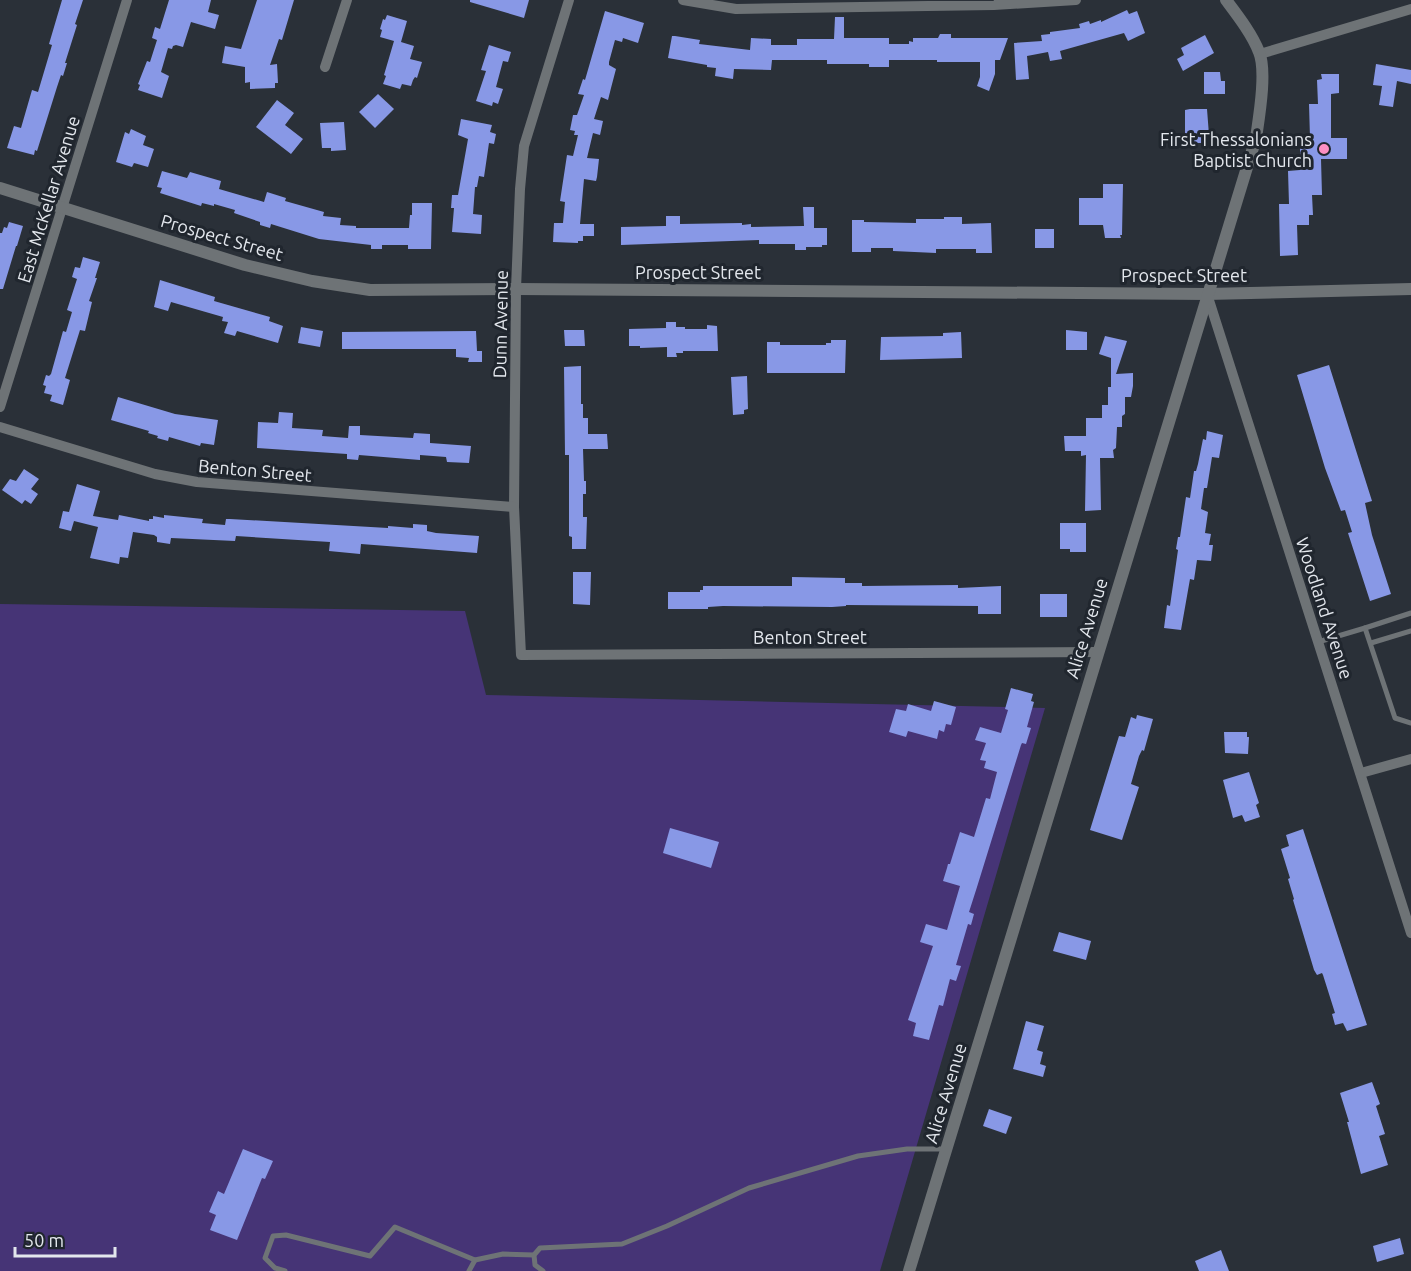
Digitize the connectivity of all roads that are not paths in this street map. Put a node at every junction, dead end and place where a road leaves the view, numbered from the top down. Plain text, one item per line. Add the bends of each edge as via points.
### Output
1 (127, 0) edge
2 (346, 0) edge
3 (569, 0) edge
4 (683, 0) edge
5 (1076, 0) edge
6 (1226, 0) edge
7 (1411, 9) edge
8 (1260, 54) junction
9 (325, 67) dead end
10 (0, 188) edge
11 (63, 208) junction
12 (516, 289) junction
13 (1411, 289) edge
14 (1206, 294) junction
15 (0, 407) edge
16 (0, 427) edge
17 (514, 507) junction
18 (1411, 613) edge
19 (1365, 628) junction
20 (1411, 631) edge
21 (1318, 642) junction
22 (1371, 643) junction
23 (1098, 652) junction
24 (521, 656) joint
25 (1411, 723) edge
26 (1411, 759) edge
27 (1360, 773) junction
28 (1411, 933) edge
29 (947, 1149) junction
30 (534, 1255) junction
31 (475, 1260) junction
32 (285, 1271) edge
33 (470, 1271) edge
34 (543, 1271) edge
35 (909, 1271) edge

1 - 11 street, East McKellar Avenue
2 - 9 street
3 - 12 street, Dunn Avenue via 524,146
4 - 5 street via 736,9
6 - 8 street, Alice Avenue
7 - 8 street
8 - 14 street, Alice Avenue via 1262,98 1256,138
10 - 11 street, Prospect Street
11 - 12 street, Prospect Street via 245,265 340,287
11 - 15 street, East McKellar Avenue
12 - 14 street, Prospect Street
12 - 17 street, Dunn Avenue
13 - 14 street, Prospect Street
14 - 21 street, Woodland Avenue
14 - 23 street, Alice Avenue
16 - 17 street, Benton Street via 155,474 197,482
17 - 24 street, Dunn Avenue
18 - 19 lane
19 - 21 lane
19 - 22 lane
20 - 22 lane
21 - 27 street, Woodland Avenue
22 - 25 lane via 1395,718
23 - 24 street, Benton Street
23 - 29 street, Alice Avenue
26 - 27 street
27 - 28 street, Woodland Avenue
29 - 30 lane via 907,1149 858,1156 749,1188 622,1244 547,1247
29 - 35 street, Alice Avenue
30 - 31 lane via 503,1254
30 - 34 lane via 535,1265
31 - 32 lane via 395,1227 370,1256 286,1235 273,1236 265,1258
31 - 33 lane

